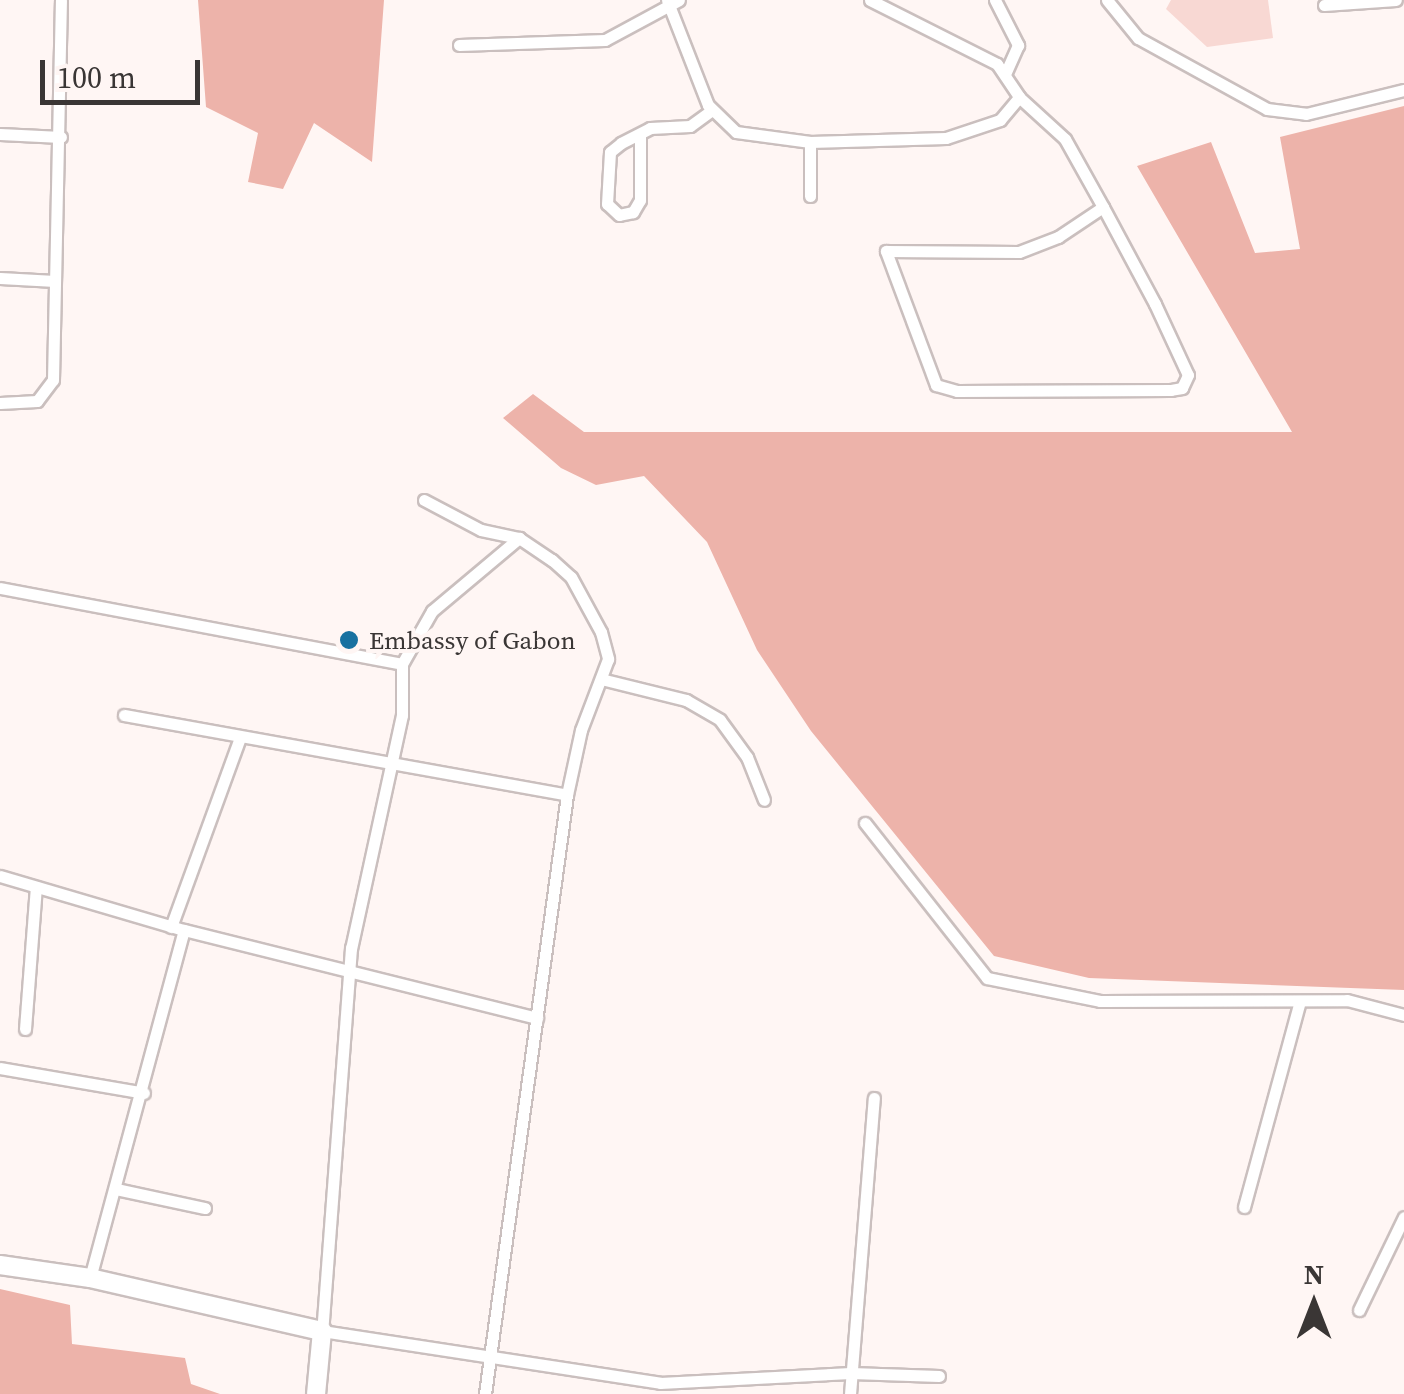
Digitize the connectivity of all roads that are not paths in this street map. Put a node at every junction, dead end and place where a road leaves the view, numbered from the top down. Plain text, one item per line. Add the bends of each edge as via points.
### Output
1 (62, 0) edge
2 (870, 0) edge
3 (995, 0) edge
4 (1108, 0) edge
5 (1396, 0) edge
6 (671, 1) edge
7 (1324, 6) dead end
8 (459, 45) dead end
9 (1005, 74) junction
10 (1404, 90) edge
11 (1020, 97) junction
12 (712, 110) junction
13 (0, 134) edge
14 (640, 134) junction
15 (61, 137) junction
16 (810, 142) junction
17 (810, 196) dead end
18 (1103, 207) junction
19 (0, 278) edge
20 (55, 281) junction
21 (0, 403) edge
22 (424, 500) dead end
23 (519, 538) junction
24 (0, 588) edge
25 (402, 664) junction
26 (601, 679) junction
27 (124, 715) dead end
28 (240, 737) junction
29 (391, 768) junction
30 (567, 795) junction
31 (764, 800) dead end
32 (865, 823) dead end
33 (0, 876) edge
34 (36, 887) junction
35 (177, 929) junction
36 (352, 972) junction
37 (1298, 1004) junction
38 (1404, 1014) edge
39 (538, 1018) junction
40 (25, 1029) dead end
41 (0, 1068) edge
42 (144, 1093) junction
43 (874, 1098) dead end
44 (116, 1189) junction
45 (1244, 1207) dead end
46 (205, 1208) dead end
47 (1403, 1224) edge
48 (0, 1265) edge
49 (90, 1278) junction
50 (1358, 1310) dead end
51 (322, 1332) junction
52 (491, 1360) junction
53 (850, 1373) junction
54 (939, 1376) dead end
55 (660, 1389) edge
56 (316, 1394) edge
57 (484, 1394) edge
58 (850, 1394) edge

1 - 15 street
2 - 9 street
3 - 9 street via 1018,45
4 - 10 street via 1138,38 1267,109 1306,114
5 - 7 street
6 - 8 street via 606,40
6 - 12 street
9 - 11 street
11 - 16 street via 1000,120 946,138
11 - 18 street via 1065,138
12 - 14 street via 690,126
12 - 16 street via 736,132
13 - 15 street
14 - 14 street via 609,157 607,204 619,215 632,212 640,200
15 - 20 street
16 - 17 street
18 - 18 street via 1058,237 1019,252 886,250 936,385 957,391 1182,388 1187,365
19 - 20 street
20 - 21 street via 48,392 37,402
22 - 23 street via 482,530
23 - 25 street via 432,611
23 - 26 street via 570,578 608,650
24 - 25 street
25 - 29 street
26 - 30 street
26 - 31 street via 686,700 720,720 747,757
27 - 28 street
28 - 29 street
28 - 35 street
29 - 30 street
29 - 36 street
30 - 39 street
32 - 37 street via 987,978 1100,1001
33 - 34 street
34 - 35 street
34 - 40 street
35 - 36 street
35 - 42 street
36 - 39 street
36 - 51 street
37 - 38 street via 1346,1000
37 - 45 street
39 - 52 street
41 - 42 street
42 - 44 street
43 - 53 street
44 - 46 street
44 - 49 street
47 - 50 street
48 - 49 street
49 - 51 street
51 - 52 street
51 - 56 street
52 - 55 street
52 - 57 street
53 - 54 street
53 - 55 street
53 - 58 street

